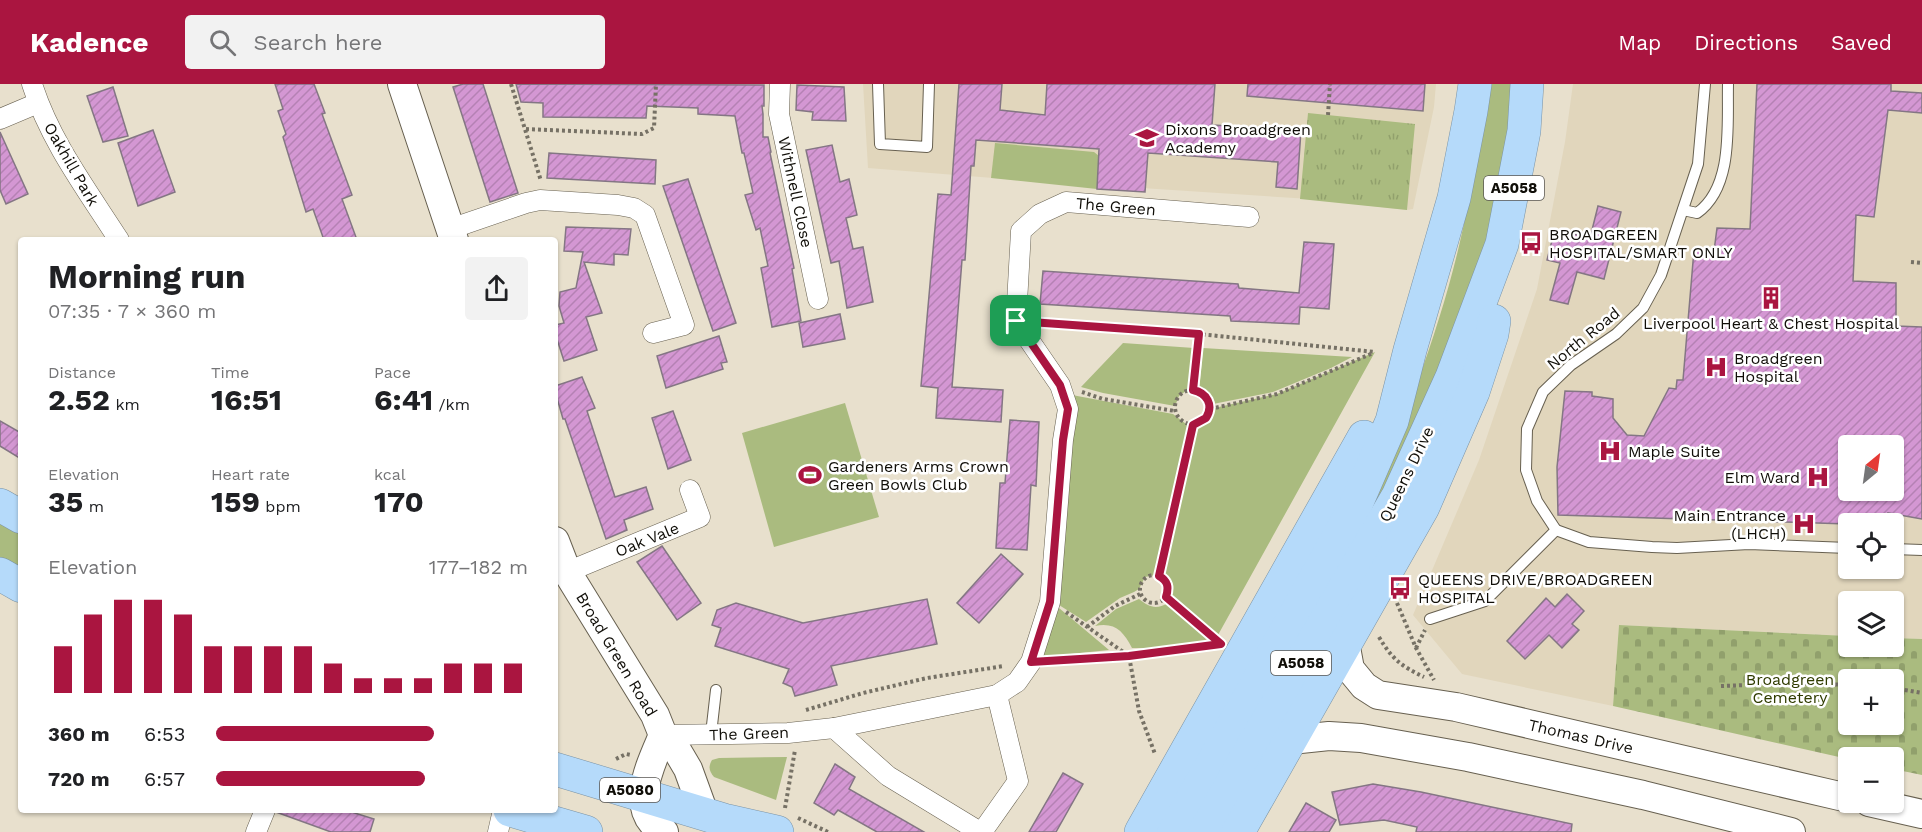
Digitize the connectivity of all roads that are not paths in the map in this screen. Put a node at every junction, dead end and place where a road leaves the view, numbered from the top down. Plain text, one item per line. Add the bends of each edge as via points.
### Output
1 (780, 84) edge
2 (878, 84) edge
3 (929, 84) edge
4 (1475, 84) edge
5 (1705, 84) edge
6 (1728, 84) edge
7 (405, 85) edge
8 (1532, 89) edge
9 (35, 93) edge
10 (0, 118) edge
11 (1683, 210) junction
12 (1249, 217) dead end
13 (452, 234) edge
14 (117, 237) edge
15 (1502, 244) junction
16 (818, 299) dead end
17 (653, 333) dead end
18 (1410, 350) junction
19 (690, 490) dead end
20 (0, 505) edge
21 (18, 516) edge
22 (1556, 530) junction
23 (1838, 548) edge
24 (558, 549) edge
25 (1904, 549) edge
26 (1922, 550) edge
27 (567, 572) junction
28 (0, 574) edge
29 (18, 584) edge
30 (1430, 618) dead end
31 (1345, 642) junction
32 (716, 690) dead end
33 (997, 695) junction
34 (834, 728) junction
35 (711, 734) junction
36 (663, 735) junction
37 (1291, 740) junction
38 (558, 770) edge
39 (643, 794) junction
40 (1838, 796) edge
41 (1904, 810) edge
42 (265, 813) edge
43 (502, 813) edge
44 (520, 813) edge
45 (1922, 814) edge
46 (786, 820) edge
47 (723, 822) edge
48 (256, 832) edge
49 (498, 832) edge
50 (586, 832) edge
51 (664, 832) edge
52 (981, 832) edge
53 (1142, 832) edge
54 (1174, 832) edge
55 (1205, 832) edge
56 (1238, 832) edge
57 (1791, 832) edge

1 - 16 street, Withnell Close via 779,114
2 - 3 lane via 880,144 927,147
4 - 18 highway, Queens Drive / A5058 via 1454,198
5 - 11 lane, North Road via 1698,164
6 - 11 lane via 1725,166 1716,192 1697,213
7 - 13 street
8 - 15 highway, Queens Drive / A5058
9 - 10 street
9 - 14 street, Oakhill Park via 62,152
11 - 22 lane, North Road via 1661,275 1643,308 1543,392 1527,429 1526,470 1537,501
12 - 33 street, The Green via 1065,202 1040,214 1021,231 1016,321 1060,385 1068,409 1050,602 1031,662 1017,682
13 - 17 street via 526,203 543,200 634,208 645,215 684,325
15 - 31 highway via 1492,334 1473,392 1423,507
15 - 55 highway, Queens Drive / A5058 via 1452,377 1398,496
18 - 53 highway
18 - 54 highway, Queens Drive / A5058 via 1392,421 1354,509
19 - 27 street, Oak Vale via 700,517
20 - 21 highway
22 - 23 lane via 1589,542 1652,547 1749,544
22 - 30 lane via 1485,601
24 - 27 street, Broad Green Road
25 - 26 lane
27 - 36 street, Broad Green Road via 655,715
28 - 29 highway
31 - 37 highway
31 - 40 street, Thomas Drive via 1350,669 1378,695 1456,707
32 - 35 lane
33 - 34 street, The Green
33 - 52 street via 1018,781
34 - 35 street, The Green
34 - 52 street via 888,776
35 - 36 street, The Green
36 - 39 street, Broad Green Road
36 - 47 street, Broad Green Road
37 - 56 highway
37 - 57 street via 1361,738 1468,757
38 - 39 highway, A5080
39 - 47 highway, A5080
39 - 51 street via 646,814
41 - 45 street
42 - 48 street
43 - 49 street
44 - 50 highway
46 - 47 highway, A5080

